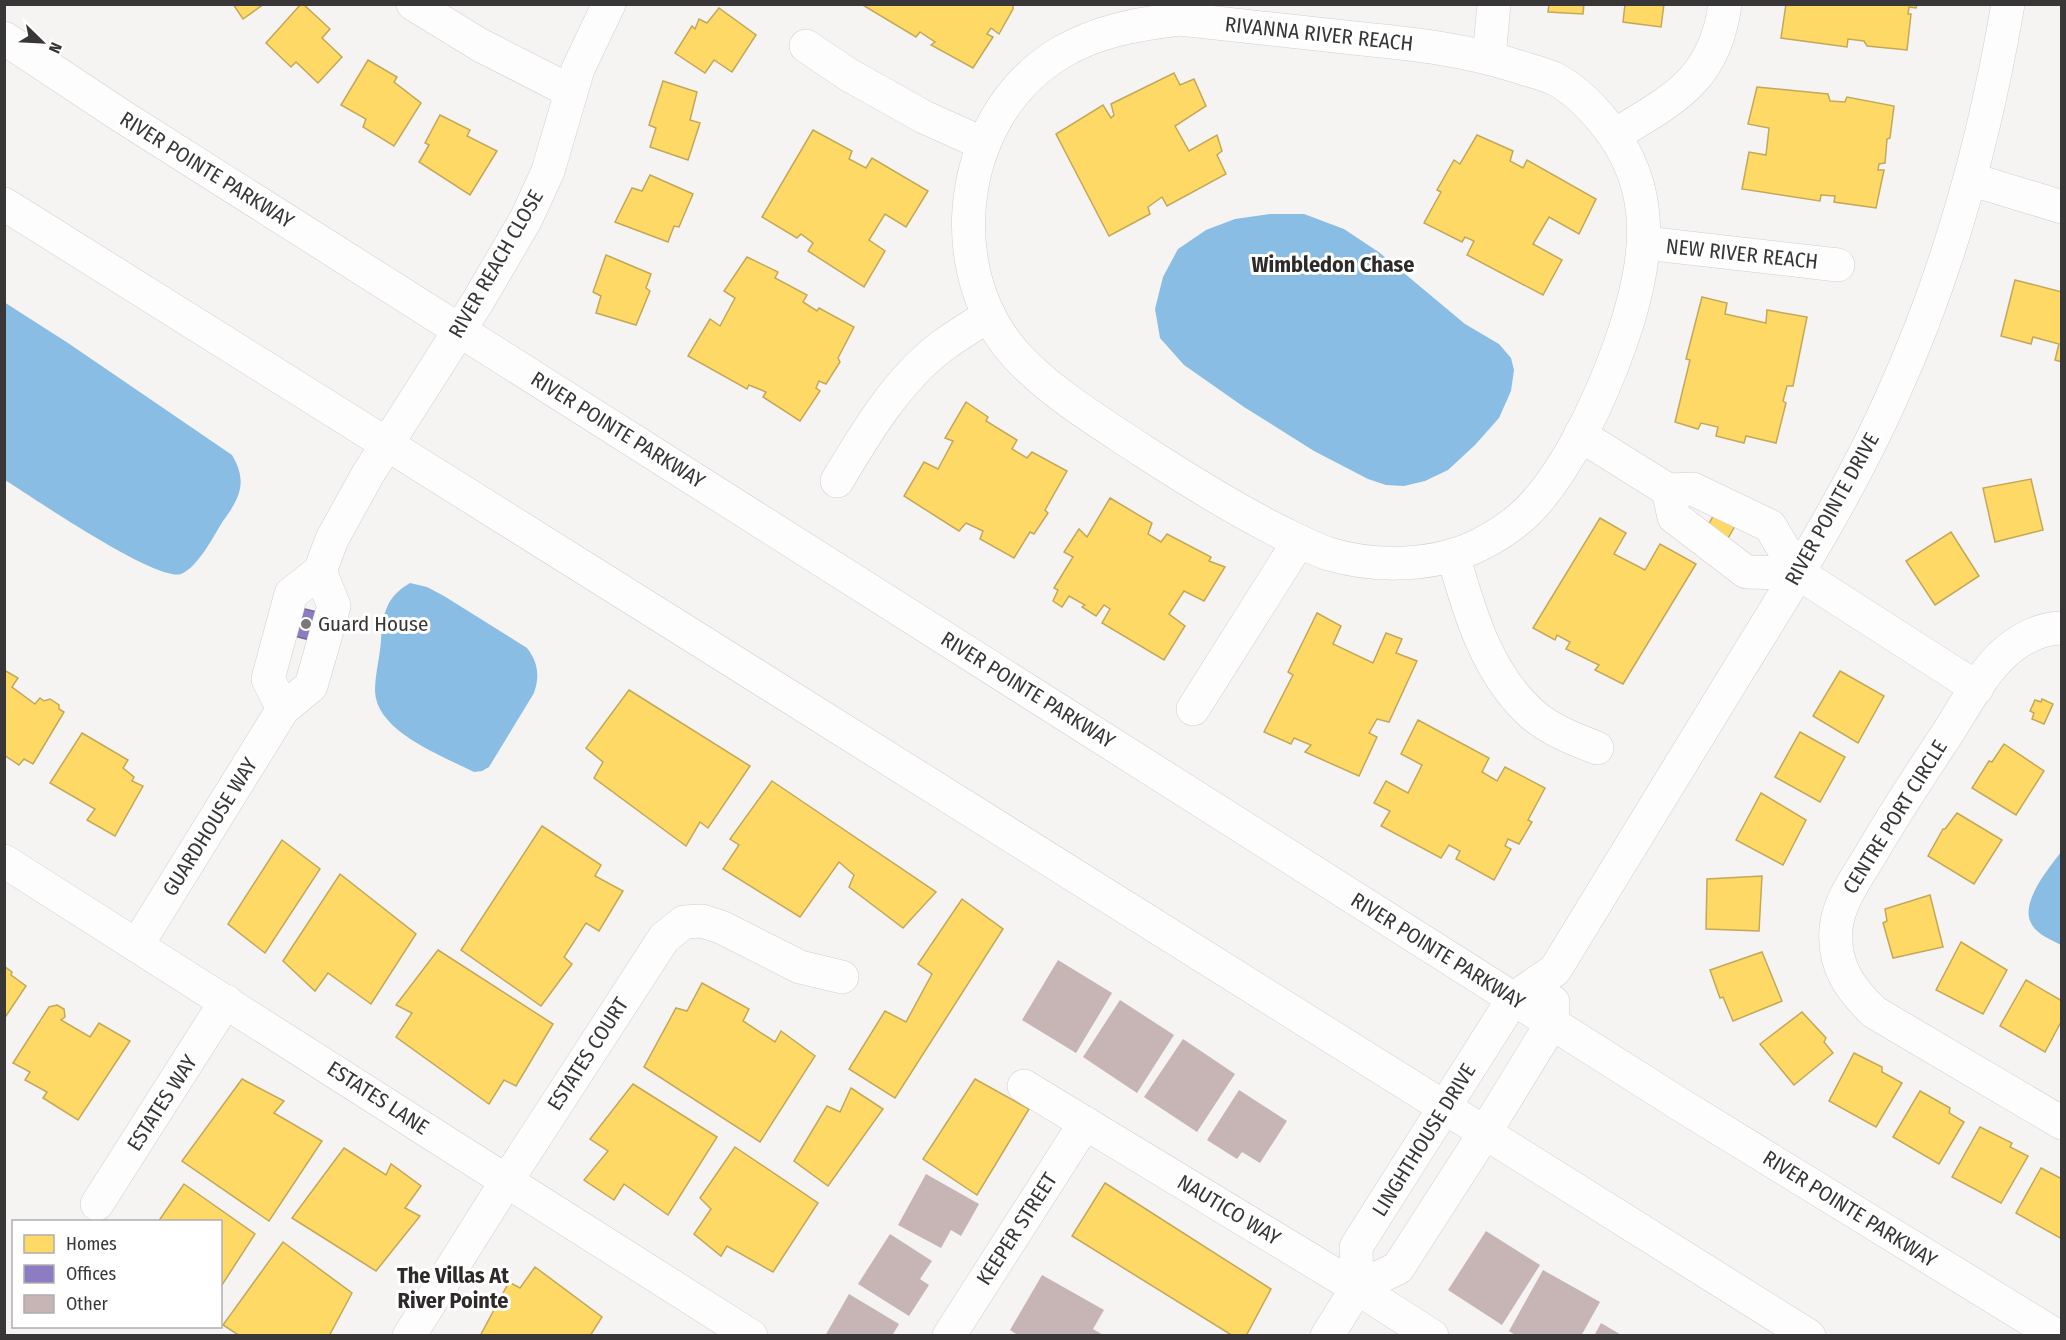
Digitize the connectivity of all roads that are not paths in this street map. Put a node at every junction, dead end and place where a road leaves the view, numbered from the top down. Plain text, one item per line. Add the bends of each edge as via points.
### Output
1 (413, 4) edge
2 (609, 4) edge
3 (1494, 4) edge
4 (1725, 4) edge
5 (2008, 4) edge
6 (4, 38) edge
7 (806, 46) dead end
8 (1489, 57) junction
9 (570, 91) junction
10 (1615, 135) junction
11 (984, 144) junction
12 (1970, 179) junction
13 (4, 204) edge
14 (2061, 207) edge
15 (1645, 243) junction
16 (1838, 265) dead end
17 (989, 315) junction
18 (460, 329) junction
19 (1580, 435) junction
20 (386, 444) junction
21 (837, 481) dead end
22 (1668, 490) junction
23 (1299, 541) junction
24 (1453, 555) junction
25 (320, 571) junction
26 (1798, 573) junction
27 (2061, 627) edge
28 (1977, 688) junction
29 (283, 709) junction
30 (1193, 709) dead end
31 (1596, 748) dead end
32 (4, 861) edge
33 (137, 945) junction
34 (1555, 970) junction
35 (842, 977) dead end
36 (1513, 999) junction
37 (226, 1001) junction
38 (1552, 1023) junction
39 (1024, 1086) dead end
40 (1445, 1108) junction
41 (1085, 1123) junction
42 (2061, 1123) edge
43 (1484, 1134) junction
44 (506, 1182) junction
45 (97, 1204) dead end
46 (1358, 1288) junction
47 (409, 1335) edge
48 (751, 1335) edge
49 (949, 1335) edge
50 (1327, 1335) edge
51 (1432, 1335) edge
52 (1809, 1335) edge
53 (2056, 1335) edge

1 - 9 street via 480,45
2 - 9 street, RIVER REACH CLOSE
3 - 8 street
4 - 10 street via 1722,28 1711,57 1693,82 1669,102
5 - 12 street, RIVER POINTE DRIVE
6 - 18 street, RIVER POINTE PARKWAY
7 - 11 street via 924,117
8 - 10 street, RIVANNA RIVER REACH via 1564,85 1593,108
8 - 11 street, RIVANNA RIVER REACH via 1424,45 1180,19 1138,24 1105,32 1059,53 1026,79 1002,110
9 - 18 street, RIVER REACH CLOSE via 548,171 526,219
10 - 15 street, RIVANNA RIVER REACH via 1635,177 1643,206
11 - 17 street, RIVANNA RIVER REACH via 971,184 967,224 974,277
12 - 14 street
12 - 26 street, RIVER POINTE DRIVE via 1936,292 1894,392 1856,471
13 - 20 street
15 - 16 street, NEW RIVER REACH
15 - 19 street, RIVANNA RIVER REACH via 1624,334 1610,375
17 - 21 street via 941,347 908,378 872,423
17 - 23 street, RIVANNA RIVER REACH via 1006,343 1033,372 1094,419 1190,482
18 - 20 street, RIVER REACH CLOSE
18 - 36 street, RIVER POINTE PARKWAY
19 - 22 street
19 - 24 street, RIVANNA RIVER REACH via 1528,510 1502,533
20 - 25 street via 337,529
20 - 40 street
22 - 26 street via 1693,489 1770,526
22 - 26 street via 1674,517 1746,572
23 - 24 street, RIVANNA RIVER REACH via 1329,554 1368,562 1407,563
23 - 30 street
24 - 31 street via 1492,664 1512,694 1533,715 1563,735
25 - 29 street, GUARDHOUSE WAY via 334,606 311,686
25 - 29 street via 291,594 283,623 268,679
26 - 28 street
26 - 34 street, RIVER POINTE DRIVE
27 - 28 street, CENTRE PORT CIRCLE via 2031,634 2001,657
28 - 42 street, CENTRE PORT CIRCLE via 1899,806 1844,900 1836,928 1838,957 1854,993 1874,1012
29 - 33 street, GUARDHOUSE WAY
32 - 33 street, ESTATES LANE
33 - 37 street, ESTATES LANE
34 - 36 street, RIVER POINTE DRIVE
34 - 38 street, RIVER POINTE DRIVE
35 - 44 street, ESTATES COURT via 800,967 721,927 702,921 684,922 664,938
36 - 38 street, RIVER POINTE PARKWAY
36 - 40 street, LINGHTHOUSE DRIVE
37 - 44 street, ESTATES LANE
37 - 45 street, ESTATES WAY
38 - 43 street, RIVER POINTE DRIVE
38 - 53 street, RIVER POINTE PARKWAY
39 - 41 street, NAUTICO WAY
40 - 43 street
40 - 46 street, LINGHTHOUSE DRIVE via 1356,1246
41 - 46 street, NAUTICO WAY
41 - 49 street, KEEPER STREET
43 - 46 street via 1398,1268
43 - 52 street
44 - 47 street, ESTATES COURT
44 - 48 street, ESTATES LANE
46 - 50 street
46 - 51 street, NAUTICO WAY

